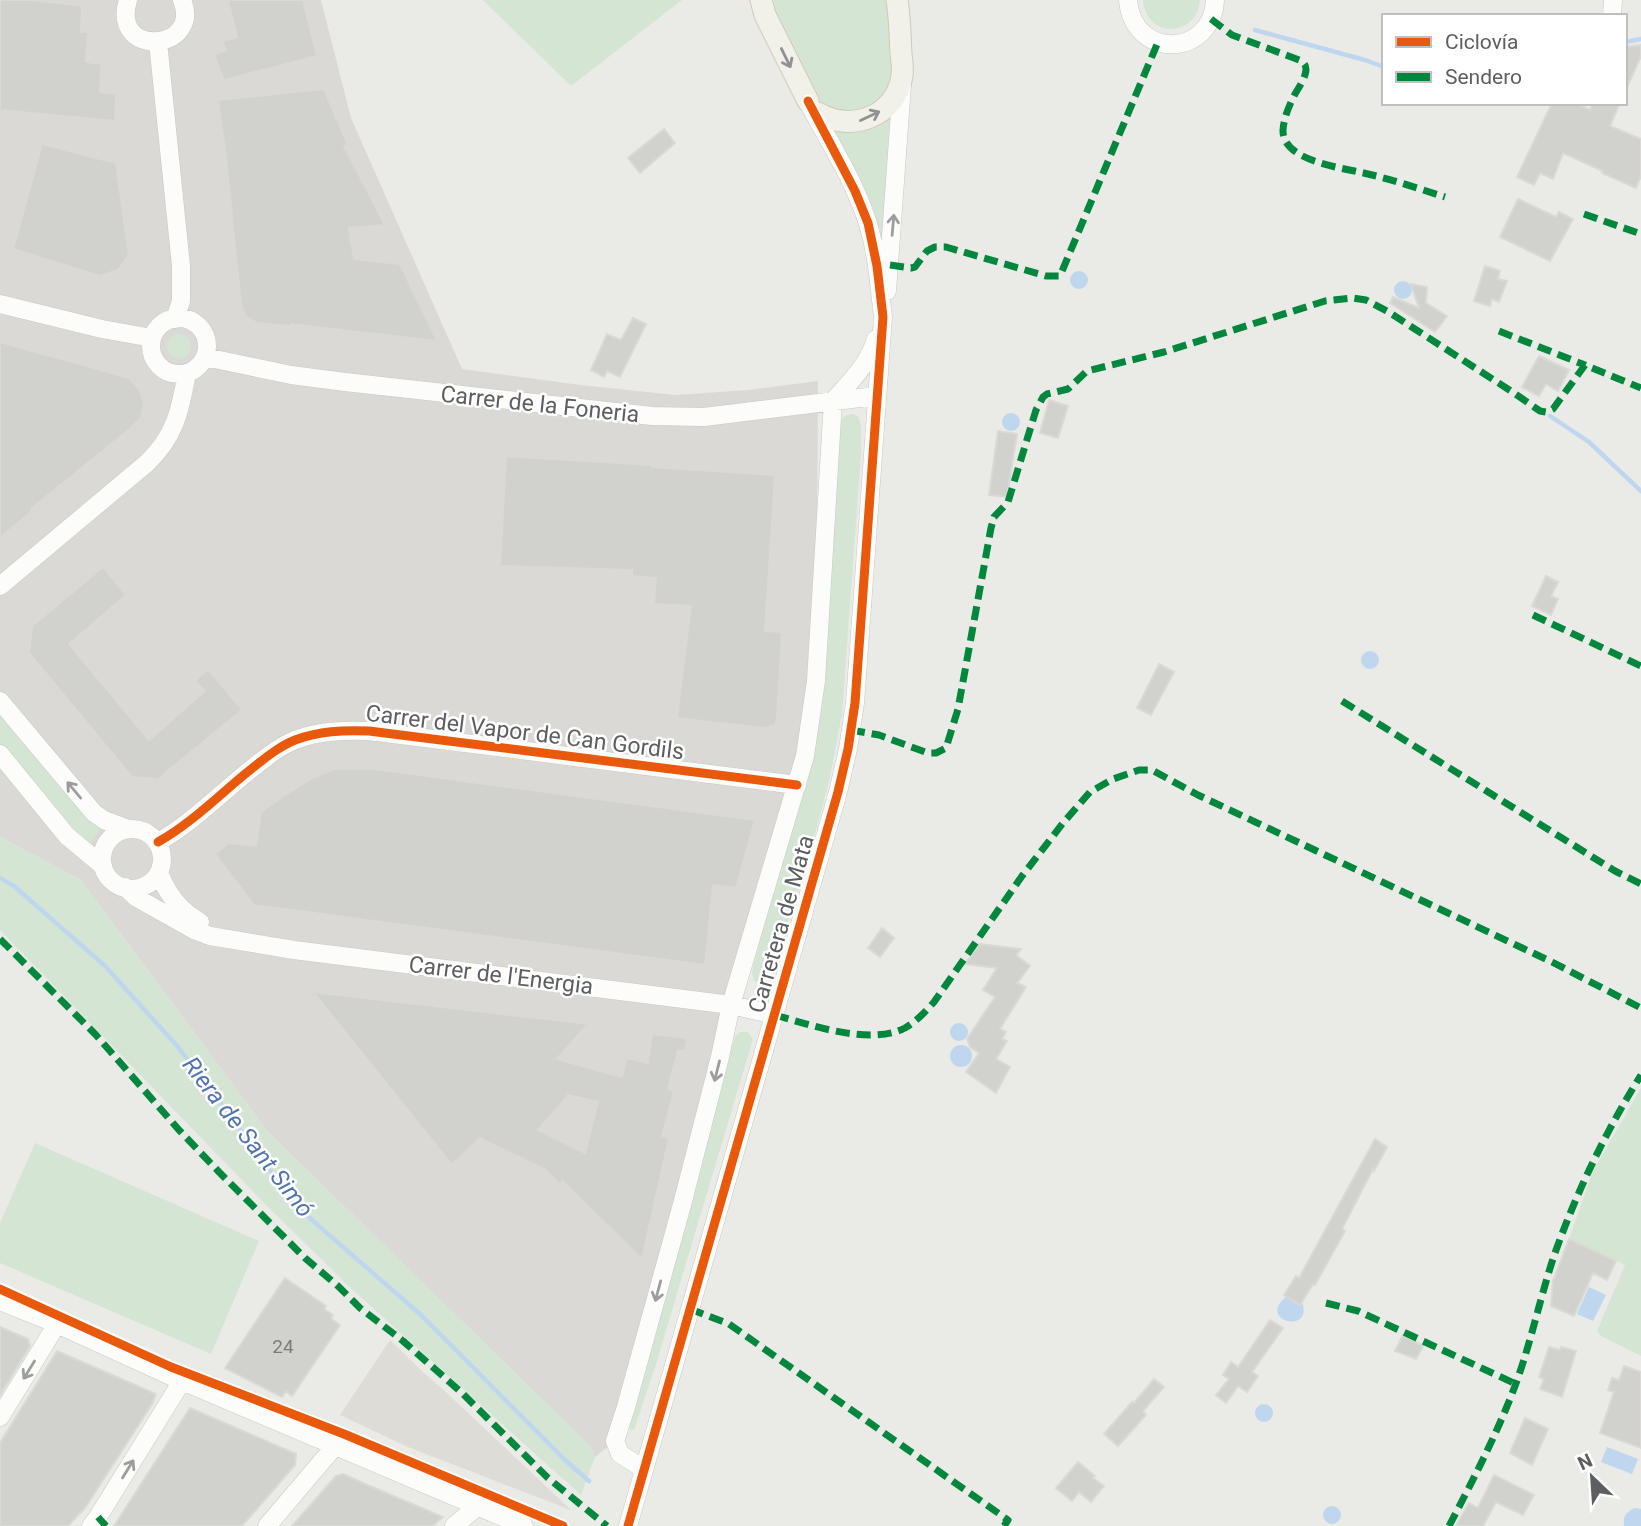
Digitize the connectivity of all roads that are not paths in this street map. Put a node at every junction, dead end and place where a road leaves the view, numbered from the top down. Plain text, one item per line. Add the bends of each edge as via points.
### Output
1 (128, 0) edge
2 (181, 0) edge
3 (1215, 0) edge
4 (1126, 1) edge
5 (760, 5) edge
6 (900, 5) edge
7 (158, 42) junction
8 (902, 75) junction
9 (813, 107) junction
10 (0, 304) edge
11 (883, 317) junction
12 (175, 319) junction
13 (152, 338) junction
14 (205, 357) junction
15 (187, 373) junction
16 (876, 396) junction
17 (833, 401) junction
18 (2, 582) edge
19 (0, 702) edge
20 (0, 756) edge
21 (797, 785) junction
22 (128, 829) junction
23 (158, 842) junction
24 (103, 866) junction
25 (159, 873) junction
26 (125, 887) junction
27 (226, 939) junction
28 (731, 1005) junction
29 (775, 1015) junction
30 (0, 1301) edge
31 (57, 1324) junction
32 (183, 1381) junction
33 (0, 1417) edge
34 (335, 1447) junction
35 (644, 1469) junction
36 (478, 1506) junction
37 (98, 1523) edge
38 (267, 1526) edge
39 (454, 1526) edge
40 (524, 1526) edge
41 (628, 1526) edge

1 - 7 street via 125,11 133,33
2 - 7 street via 184,20 179,30
3 - 4 street via 1208,25 1197,37 1167,45 1139,31
5 -> 9 main road
6 - 8 main road
7 - 12 street via 181,266 181,301
9 -> 8 main road via 826,118 868,120 885,109 898,91
11 -> 8 street
9 - 11 street via 868,223
10 - 13 street
11 - 16 street, Carretera de Mata
11 - 17 street via 872,354
12 - 13 street via 163,323
12 - 14 street via 190,321 202,330
13 - 15 street via 152,353 159,366 172,373
14 - 15 street
14 - 17 street, Carrer de la Foneria via 291,375 652,416 704,417
15 - 18 street via 175,423 160,450
16 - 17 street, Carrer de la Foneria
16 - 29 street, Carretera de Mata via 848,749
17 - 21 street, Carretera de Mata via 816,681
22 -> 19 street via 94,813
20 - 24 street via 67,836
21 - 23 street, Carrer del Vapor de Can Gordils via 369,730 337,730 279,749
21 - 28 street, Carretera de Mata
22 - 23 street via 141,830
22 - 24 street via 107,842
23 - 25 street via 163,860
24 - 26 street via 116,884
25 - 26 street via 138,888
25 - 27 street, Carrer de l'Energia via 174,902
26 - 27 street, Carrer de l'Energia via 194,930
27 - 28 street, Carrer de l'Energia
28 - 29 street, Carrer de l'Energia
28 -> 35 street, Carretera de Mata via 683,1201 615,1441 620,1454
29 - 35 street, Carretera de Mata
30 - 31 street
31 - 32 street
31 -> 33 street
32 - 34 street
37 -> 32 street
34 - 36 street
34 - 38 street
35 - 41 street, Carretera de Mata
36 - 39 street
36 - 40 street

